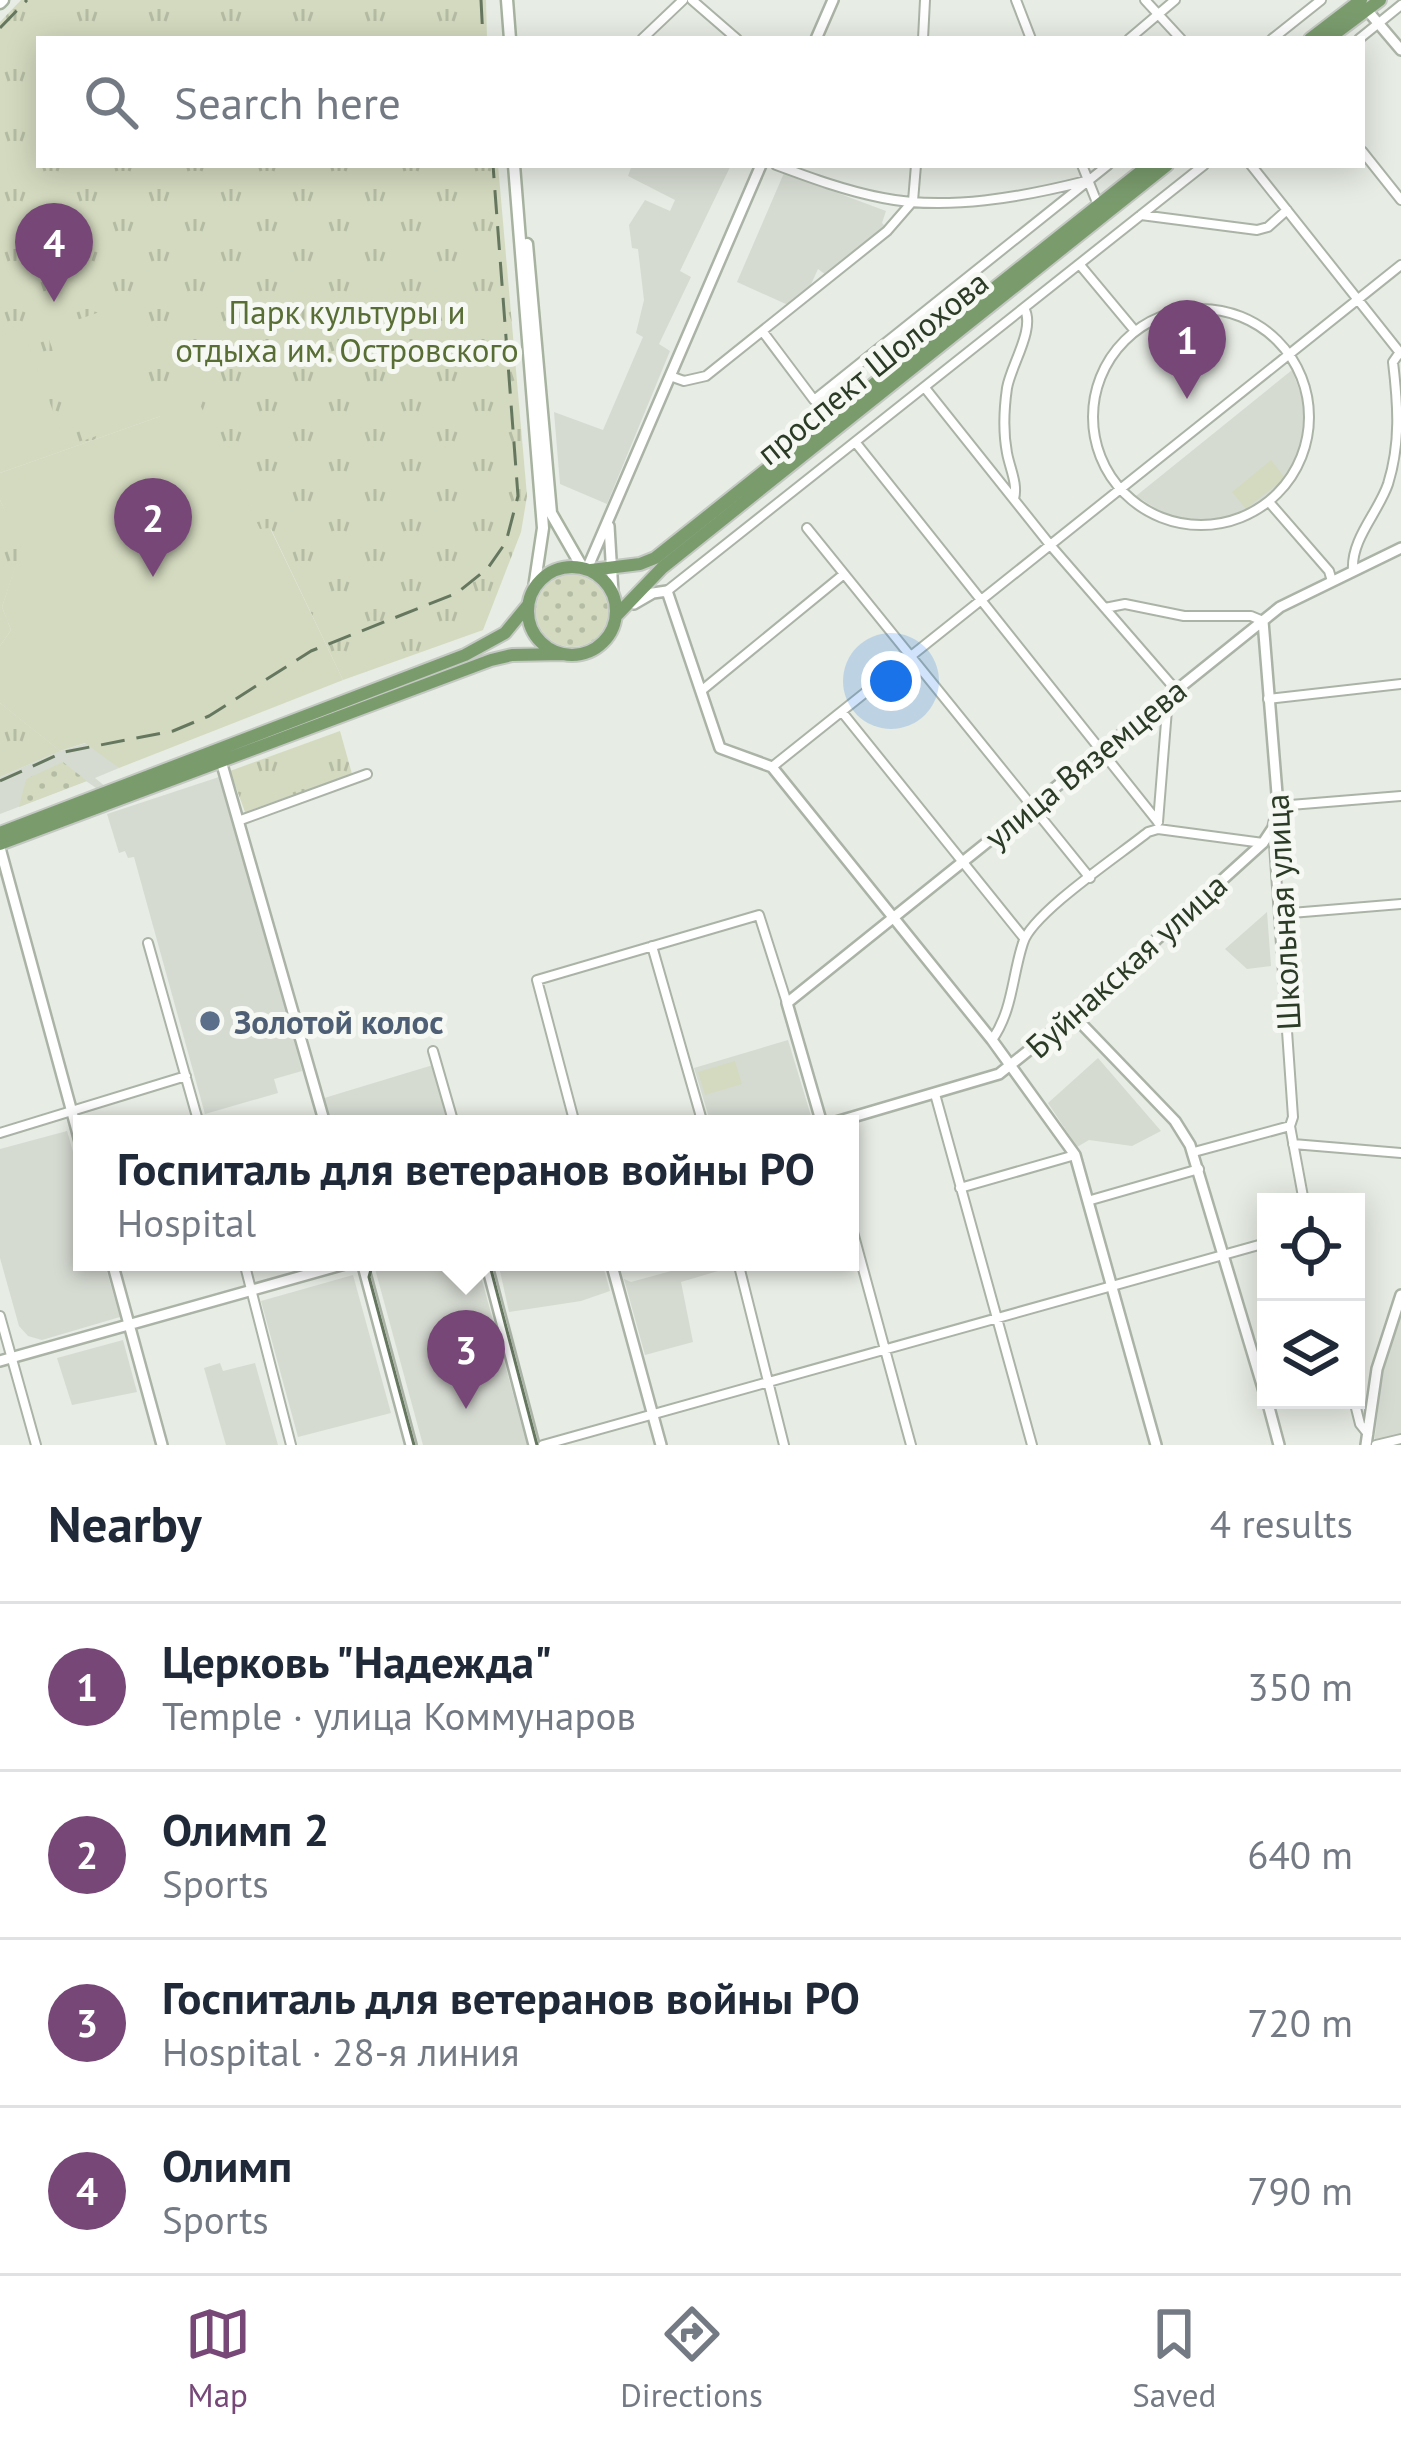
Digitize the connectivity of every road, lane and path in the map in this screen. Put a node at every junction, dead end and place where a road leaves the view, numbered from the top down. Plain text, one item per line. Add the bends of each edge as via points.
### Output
1 (503, 0) edge
2 (687, 0) edge
3 (833, 0) edge
4 (925, 0) edge
5 (1016, 0) edge
6 (1145, 0) edge
7 (1175, 0) edge
8 (1321, 0) edge
9 (1380, 0) edge
10 (1364, 5) edge
11 (1401, 5) edge
12 (1159, 16) junction
13 (1378, 23) junction
14 (507, 36) edge
15 (645, 36) edge
16 (733, 36) edge
17 (817, 36) edge
18 (923, 36) edge
19 (1030, 36) edge
20 (1133, 36) edge
21 (1178, 36) edge
22 (1276, 36) edge
23 (1315, 36) edge
24 (1331, 36) edge
25 (1363, 36) edge
26 (1401, 50) edge
27 (1365, 155) edge
28 (517, 168) edge
29 (517, 168) edge
30 (760, 168) edge
31 (784, 168) edge
32 (916, 168) edge
33 (1083, 168) edge
34 (1104, 168) edge
35 (1145, 168) edge
36 (1163, 168) edge
37 (1200, 168) edge
38 (1253, 168) edge
39 (1088, 181) junction
40 (1401, 200) edge
41 (913, 201) junction
42 (1098, 205) junction
43 (1287, 210) junction
44 (1142, 215) junction
45 (1080, 265) junction
46 (1401, 265) edge
47 (1359, 299) junction
48 (1024, 308) junction
49 (1135, 331) junction
50 (763, 332) junction
51 (1400, 353) edge
52 (1290, 356) junction
53 (670, 376) junction
54 (925, 388) junction
55 (856, 443) junction
56 (1121, 490) junction
57 (1014, 499) junction
58 (1269, 502) junction
59 (610, 521) junction
60 (808, 528) dead end
61 (1051, 546) junction
62 (1401, 548) edge
63 (587, 569) junction
64 (610, 569) junction
65 (661, 569) junction
66 (1353, 570) junction
67 (844, 574) junction
68 (1332, 581) junction
69 (534, 588) junction
70 (668, 589) junction
71 (613, 593) junction
72 (982, 600) junction
73 (528, 605) junction
74 (1105, 608) junction
75 (620, 612) junction
76 (1263, 621) junction
77 (563, 654) junction
78 (911, 656) junction
79 (1401, 684) edge
80 (700, 692) junction
81 (1172, 693) junction
82 (1268, 699) junction
83 (842, 712) junction
84 (1100, 751) junction
85 (220, 761) junction
86 (772, 767) junction
87 (367, 774) dead end
88 (1401, 796) edge
89 (1032, 806) junction
90 (1278, 806) junction
91 (238, 821) junction
92 (1158, 826) junction
93 (1273, 828) junction
94 (0, 833) edge
95 (1263, 843) junction
96 (0, 846) edge
97 (963, 861) junction
98 (1090, 878) junction
99 (1401, 904) edge
100 (1279, 914) junction
101 (893, 919) junction
102 (1024, 938) junction
103 (148, 943) dead end
104 (652, 946) junction
105 (787, 1004) junction
106 (1073, 1015) junction
107 (992, 1040) junction
108 (433, 1051) dead end
109 (1011, 1066) junction
110 (186, 1076) junction
111 (935, 1094) junction
112 (72, 1111) junction
113 (73, 1115) edge
114 (197, 1115) edge
115 (322, 1115) edge
116 (451, 1115) edge
117 (573, 1115) edge
118 (700, 1115) edge
119 (823, 1115) edge
120 (859, 1115) edge
121 (1290, 1126) junction
122 (0, 1133) edge
123 (1293, 1144) junction
124 (1194, 1152) junction
125 (1401, 1153) edge
126 (1075, 1155) junction
127 (1201, 1169) junction
128 (960, 1188) junction
129 (1302, 1193) edge
130 (1091, 1201) junction
131 (1257, 1245) edge
132 (1225, 1254) junction
133 (859, 1255) edge
134 (114, 1271) edge
135 (247, 1271) edge
136 (319, 1271) edge
137 (364, 1271) edge
138 (489, 1271) edge
139 (613, 1271) edge
140 (740, 1271) edge
141 (1114, 1285) junction
142 (252, 1289) junction
143 (1401, 1294) edge
144 (0, 1316) edge
145 (995, 1317) junction
146 (128, 1324) junction
147 (884, 1348) junction
148 (6, 1360) edge
149 (1257, 1367) edge
150 (767, 1384) junction
151 (1269, 1409) edge
152 (1356, 1409) edge
153 (652, 1414) junction
154 (1401, 1439) edge
155 (1367, 1440) edge
156 (36, 1445) edge
157 (162, 1445) edge
158 (291, 1445) edge
159 (411, 1445) edge
160 (538, 1445) edge
161 (661, 1445) edge
162 (784, 1445) edge
163 (911, 1445) edge
164 (1032, 1445) edge
165 (1156, 1445) edge
166 (1280, 1445) edge
167 (1376, 1445) edge

1 - 14 main road
2 - 15 street
2 - 16 street
3 - 17 street
4 - 18 street
5 - 19 street
6 - 12 street
7 - 12 street
8 - 22 street
9 - 10 main road
10 - 13 street
10 - 23 main road
10 - 24 main road
11 - 13 street
12 - 20 street
12 - 21 street
13 - 25 street
13 - 26 street
27 - 40 street
28 - 63 main road via 551,513
29 - 69 main road via 543,528
30 - 53 street
31 - 41 street
32 - 41 street
33 - 39 street
34 - 39 street
35 - 42 main road, проспект Шолохова
36 - 65 main road, проспект Шолохова
37 - 44 street
38 - 43 street
39 - 41 street
39 - 42 street
39 - 50 street via 814,400
41 - 50 street
42 - 64 main road, проспект Шолохова via 668,548 640,565
43 - 44 street via 1257,230
43 - 47 street
44 - 45 street
45 - 48 street
45 - 49 street
46 - 47 street
47 - 51 street
47 - 52 street
48 - 54 street
48 - 57 street via 1029,322 1005,412
49 - 52 street via 1172,313 1217,310 1260,326
49 - 56 street via 1100,376 1093,416 1099,453
50 - 53 street via 706,376
51 - 66 street via 1393,362 1396,458 1354,548
52 - 56 street
52 - 58 street via 1310,419 1295,470
53 - 59 street
54 - 55 street
54 - 57 street
55 - 70 street
55 - 72 street
56 - 58 street via 1154,514 1194,525 1237,519
56 - 61 street
57 - 61 street
58 - 68 street
59 - 63 street
59 - 64 street
60 - 67 street
61 - 72 street
61 - 74 street
62 - 66 street, улица Вяземцева
63 - 64 main road, проспект Шолохова
63 - 69 main road via 556,569
63 - 71 main road
64 - 71 street
65 - 70 street
65 - 75 main road, проспект Шолохова
66 - 68 street, улица Вяземцева
67 - 78 street
67 - 80 street
68 - 76 street, улица Вяземцева
69 - 73 main road
70 - 75 street
70 - 80 street
71 - 75 main road
72 - 78 street
72 - 84 street
73 - 77 main road via 535,635
73 - 94 main road via 506,633 465,655
74 - 76 street
74 - 81 street
75 - 77 main road via 596,649
76 - 81 street, улица Вяземцева
76 - 82 street, Школьная улица
77 - 85 main road via 502,656
78 - 83 street
78 - 89 street
79 - 82 street
80 - 86 street via 720,748
81 - 84 street, улица Вяземцева
81 - 92 street
82 - 90 street, Школьная улица
83 - 86 street
83 - 97 street
84 - 89 street, улица Вяземцева
84 - 92 street
85 - 91 street
85 - 96 main road
86 - 101 street
87 - 91 street
88 - 90 street
89 - 97 street, улица Вяземцева
89 - 98 street
90 - 93 street, Школьная улица
91 - 115 street
92 - 95 street
92 - 98 street
93 - 95 street, Буйнакская улица
93 - 100 street, Школьная улица
95 - 106 street, Буйнакская улица
96 - 112 street
97 - 101 street, улица Вяземцева
97 - 102 street
98 - 102 street
99 - 100 street
100 - 121 street, Школьная улица
101 - 105 street, улица Вяземцева
101 - 107 street
102 - 107 street via 1004,1023
103 - 110 street
104 - 105 street via 759,915
104 - 117 street via 537,980
104 - 118 street
105 - 119 street
106 - 109 street, Буйнакская улица
106 - 124 street via 1175,1120
107 - 109 street
108 - 116 street
109 - 111 street, Буйнакская улица
109 - 126 street
110 - 112 street
110 - 114 street
111 - 120 street, Буйнакская улица
111 - 128 street
112 - 113 street
112 - 122 street
121 - 123 street, Школьная улица
121 - 124 street
123 - 125 street
123 - 129 street, Школьная улица
124 - 127 street
126 - 128 street
126 - 130 street
127 - 130 street
127 - 132 street
128 - 145 street
130 - 141 street
131 - 132 street
132 - 141 street
132 - 149 street
133 - 147 street
134 - 146 street
135 - 142 street
136 - 142 street
137 - 159 street
138 - 160 street
139 - 153 street
140 - 150 street
141 - 145 street
141 - 165 street
142 - 146 street
142 - 158 street
143 - 155 street via 1377,1370
144 - 148 street
145 - 147 street
145 - 164 street
146 - 148 street
146 - 157 street
147 - 150 street
147 - 163 street
148 - 156 street
150 - 153 street
150 - 162 street
151 - 166 street
152 - 155 street
153 - 160 street
153 - 161 street
154 - 167 street

